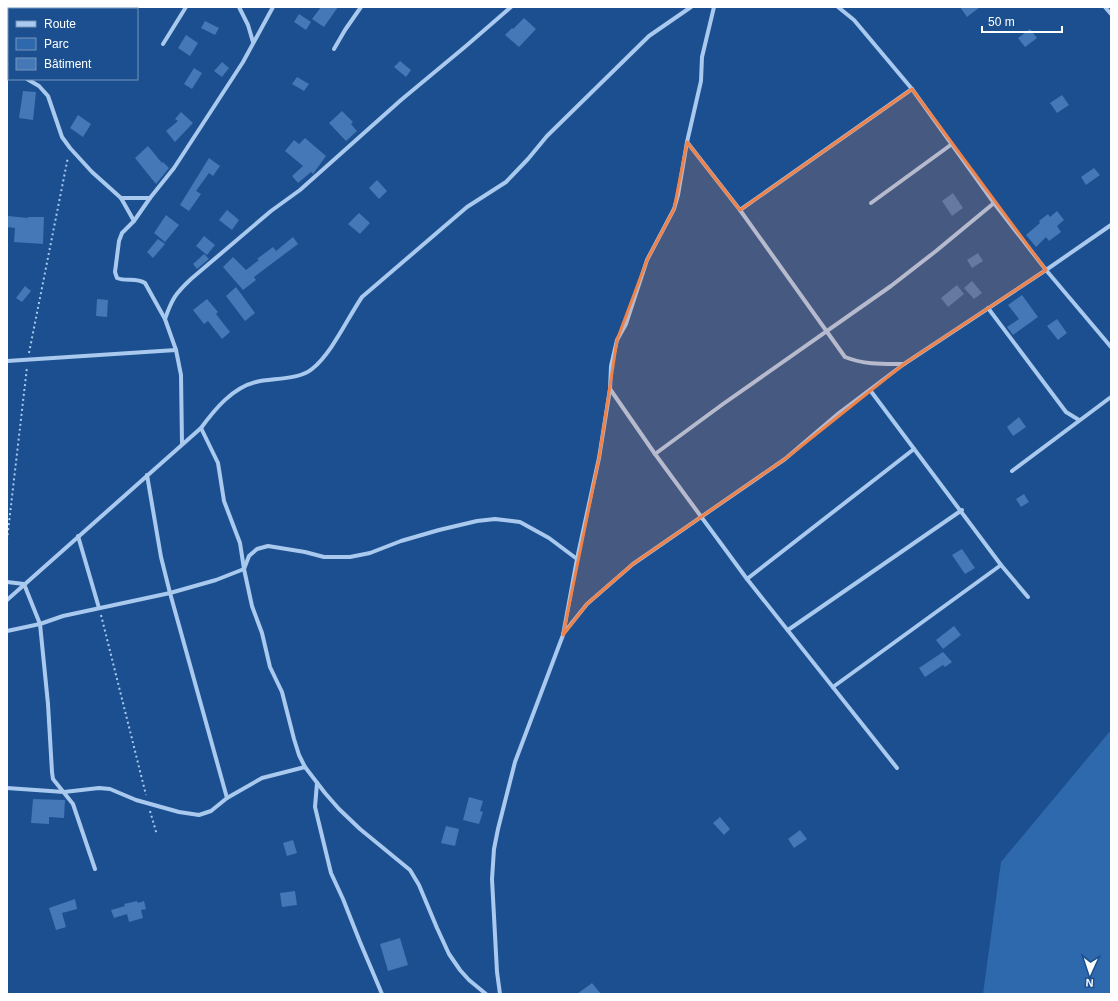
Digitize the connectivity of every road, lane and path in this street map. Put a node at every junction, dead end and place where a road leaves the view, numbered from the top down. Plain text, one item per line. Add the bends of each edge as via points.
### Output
1 (186, 7) edge
2 (239, 7) edge
3 (271, 7) edge
4 (361, 7) edge
5 (511, 7) edge
6 (691, 7) edge
7 (714, 7) edge
8 (838, 7) edge
9 (1105, 7) edge
10 (1111, 14) edge
11 (253, 42) junction
12 (163, 44) dead end
13 (334, 49) dead end
14 (29, 80) edge
15 (912, 89) junction
16 (687, 142) junction
17 (952, 144) junction
18 (70, 148) junction
19 (121, 198) junction
20 (150, 198) junction
21 (871, 203) dead end
22 (994, 203) junction
23 (740, 210) junction
24 (134, 222) junction
25 (1111, 225) edge
26 (1046, 270) junction
27 (988, 308) junction
28 (165, 319) junction
29 (826, 331) junction
30 (1111, 347) edge
31 (176, 350) junction
32 (28, 360) junction
33 (7, 361) edge
34 (904, 364) junction
35 (610, 388) junction
36 (870, 390) junction
37 (1111, 397) edge
38 (1079, 420) junction
39 (201, 428) junction
40 (182, 444) junction
41 (914, 449) junction
42 (654, 454) junction
43 (1012, 472) dead end
44 (148, 475) junction
45 (962, 510) junction
46 (701, 516) junction
47 (78, 536) junction
48 (7, 540) edge
49 (577, 559) junction
50 (1001, 565) junction
51 (244, 569) junction
52 (747, 579) junction
53 (7, 582) edge
54 (24, 584) junction
55 (170, 592) junction
56 (1028, 597) dead end
57 (7, 600) edge
58 (99, 608) junction
59 (40, 624) junction
60 (788, 630) junction
61 (7, 631) edge
62 (563, 635) junction
63 (833, 687) junction
64 (305, 767) junction
65 (897, 768) dead end
66 (317, 783) junction
67 (7, 788) edge
68 (64, 792) junction
69 (227, 798) junction
70 (148, 803) junction
71 (156, 835) dead end
72 (95, 870) dead end
73 (382, 994) edge
74 (486, 994) edge
75 (500, 994) edge

1 - 12 street
2 - 11 street
3 - 11 street
4 - 13 street
5 - 28 street via 300,190 191,278 171,302
6 - 39 street via 649,36 547,136 506,182 467,207 362,297 332,346 311,370 302,375 256,382 243,387 229,396
7 - 16 street
8 - 15 street via 854,20
9 - 10 street
11 - 20 street via 243,62 174,168
14 - 18 street via 48,96 62,137
15 - 17 street
15 - 23 street
16 - 23 street
16 - 35 street via 674,209 647,260 626,324 617,340 611,366
17 - 21 street
17 - 22 street
18 - 19 street
18 - 32 path
19 - 20 street
19 - 24 street
20 - 24 street
22 - 26 street
22 - 29 street via 936,252
23 - 29 street
24 - 28 street via 122,233 119,241 116,278 140,280 145,283
25 - 26 street
26 - 27 street
26 - 30 street
27 - 34 street
27 - 38 street via 1066,412
28 - 31 street
29 - 34 street via 845,357 873,364
29 - 42 street
31 - 32 street
31 - 40 street via 181,375
32 - 33 street
32 - 48 path
34 - 36 street
35 - 42 street
35 - 49 street via 599,458
36 - 41 street
36 - 46 street via 785,459
37 - 38 street
38 - 43 street
39 - 40 street
39 - 51 street via 218,463 224,501 240,543
40 - 44 street
41 - 45 street
41 - 52 street
42 - 46 street
44 - 47 street
44 - 55 street via 161,557
45 - 50 street
45 - 60 street
46 - 52 street
46 - 62 street via 633,564 591,600
47 - 54 street
47 - 58 street
49 - 51 street via 549,538 520,522 495,519 439,530 350,557 324,557 268,546 257,549 249,556
49 - 62 street
50 - 56 street
50 - 63 street
51 - 55 street via 216,580
51 - 64 street via 270,667 282,692 294,739
52 - 60 street
53 - 54 street
54 - 57 street
54 - 59 street
55 - 58 street
55 - 69 street
58 - 59 street
58 - 70 path
59 - 61 street
59 - 68 street via 53,779
60 - 63 street
62 - 75 street via 515,762 494,849 492,896
63 - 65 street
64 - 66 street
64 - 69 street via 262,778
66 - 73 street via 315,807 331,873
66 - 74 street via 360,829 410,870 449,954 469,980
67 - 68 street
68 - 70 street via 110,789
68 - 72 street via 73,804
69 - 70 street via 211,811 199,815
70 - 71 path

